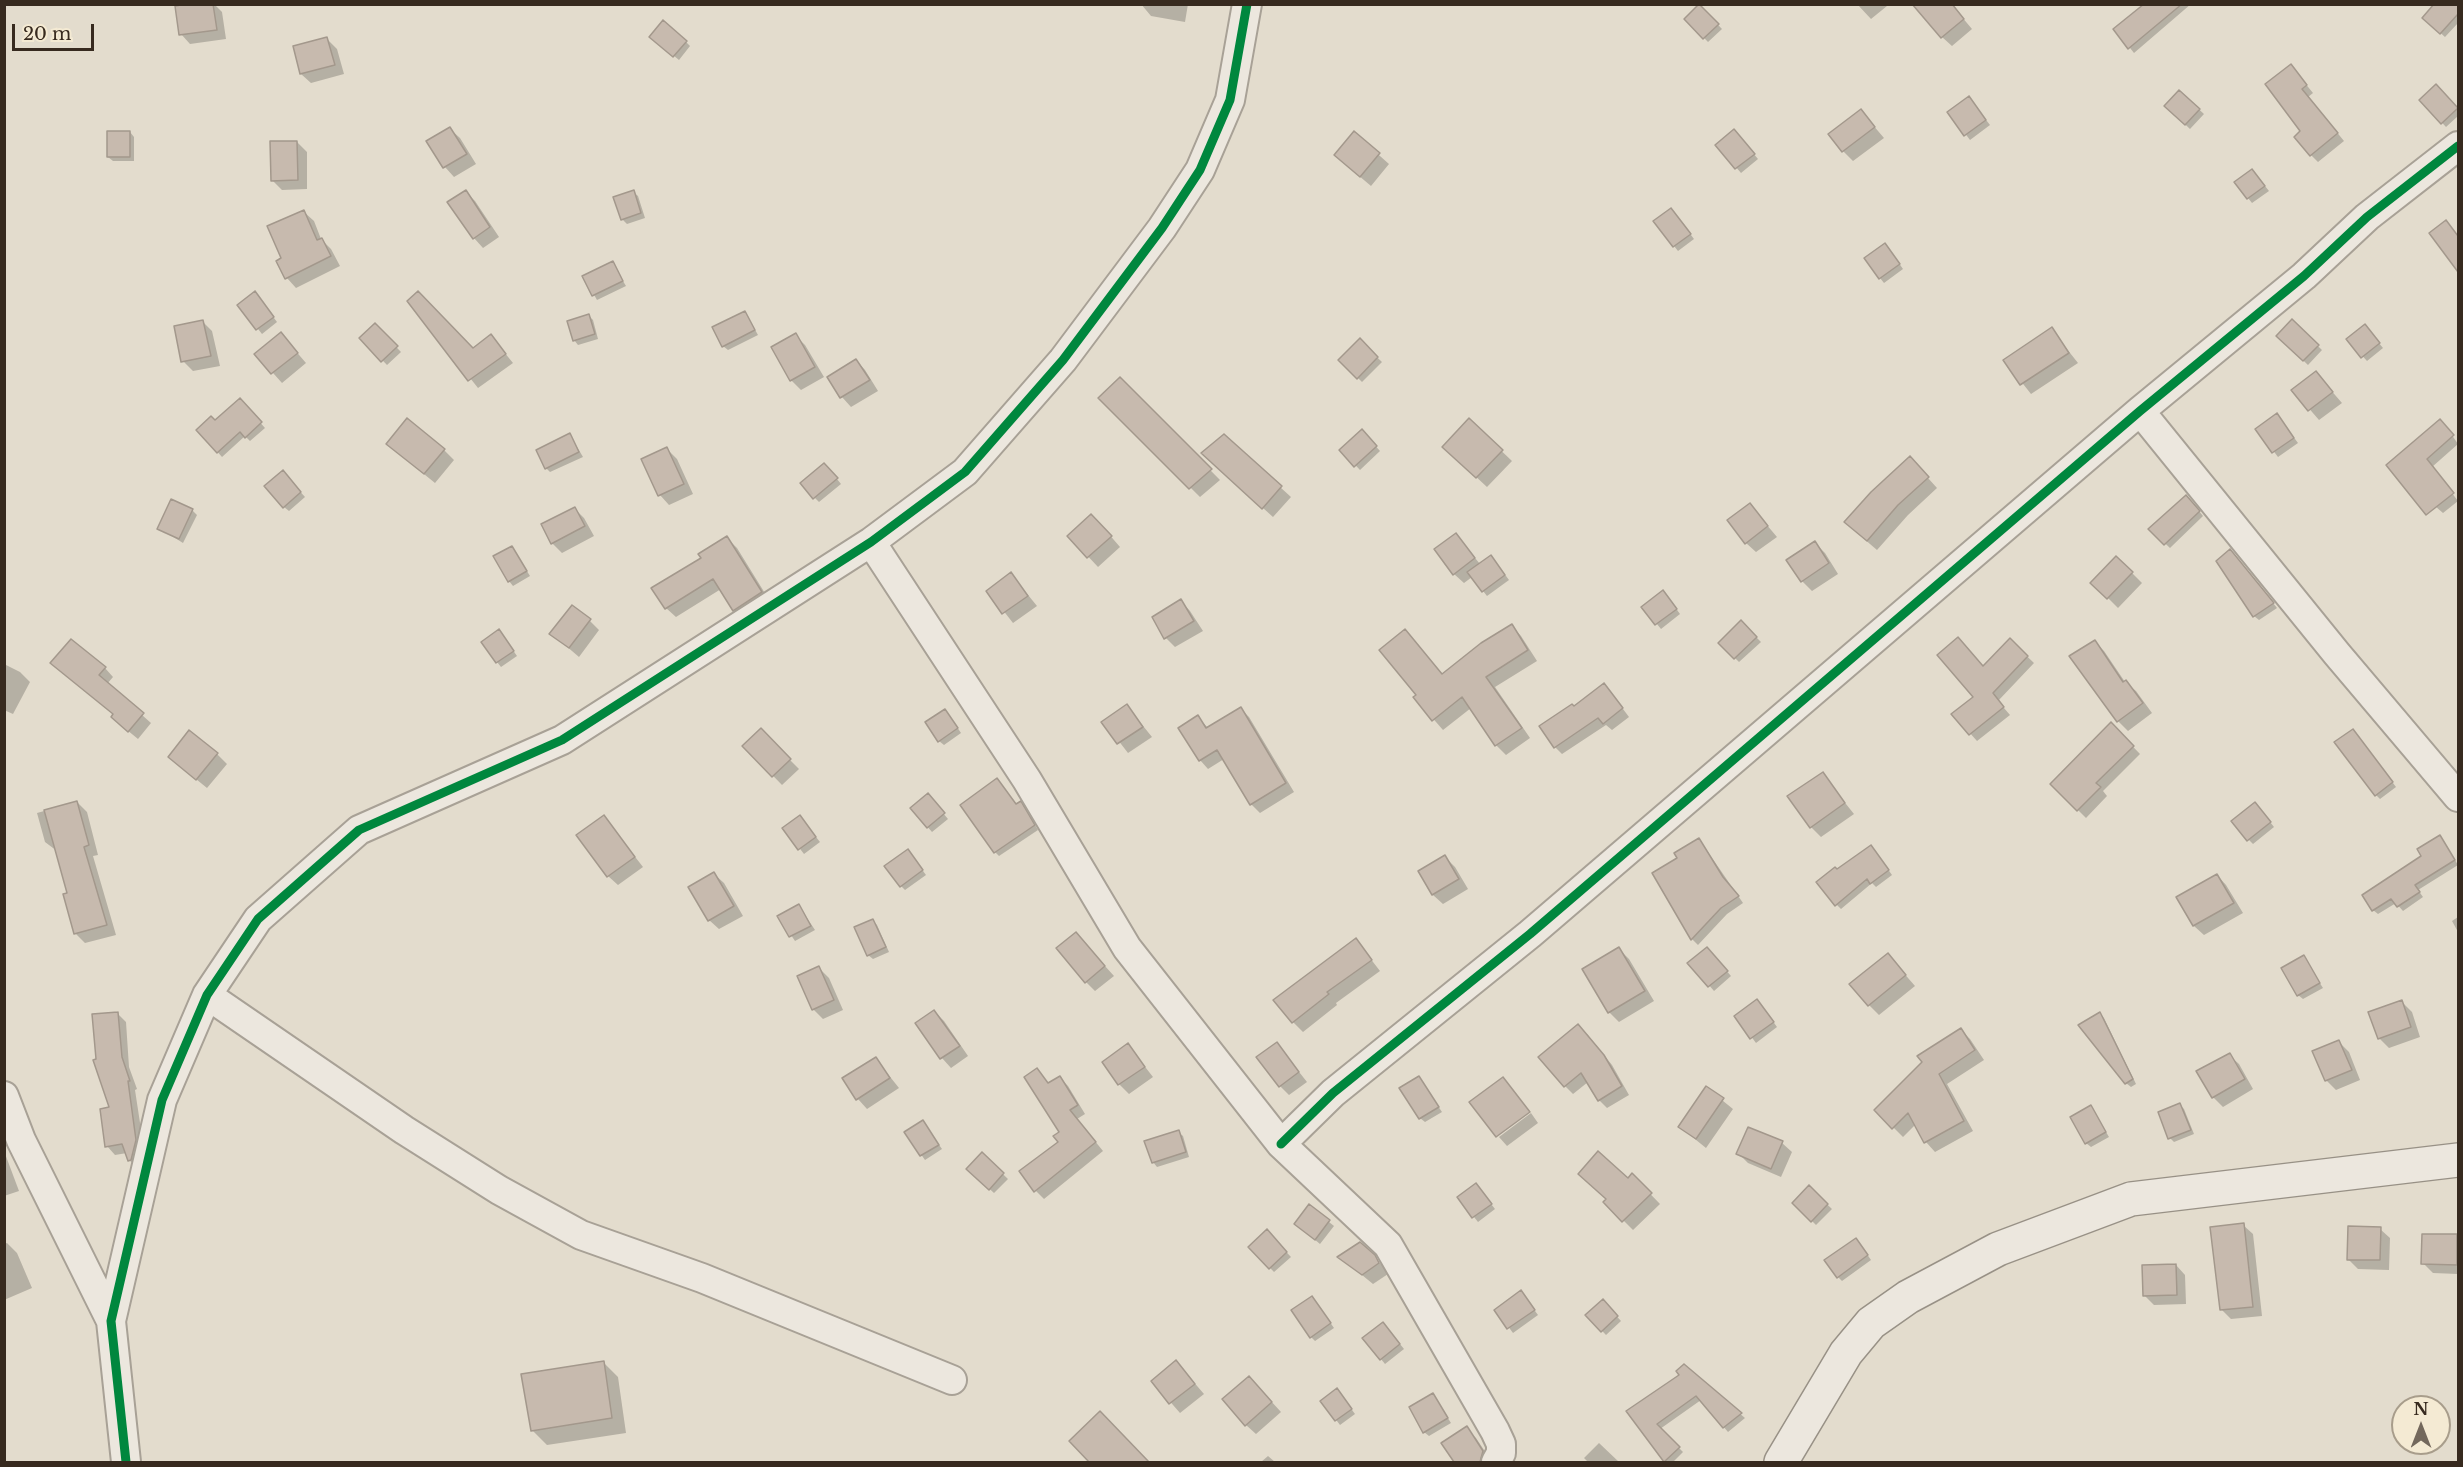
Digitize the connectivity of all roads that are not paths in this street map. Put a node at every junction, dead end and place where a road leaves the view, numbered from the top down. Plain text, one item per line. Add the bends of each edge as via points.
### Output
1 (1247, 4) edge
2 (2458, 146) edge
3 (2140, 411) junction
4 (872, 542) junction
5 (2458, 797) edge
6 (207, 995) junction
7 (4, 1096) edge
8 (1281, 1144) junction
9 (2458, 1160) edge
10 (111, 1321) junction
11 (952, 1380) dead end
12 (126, 1462) edge
13 (1496, 1462) edge
14 (1781, 1462) edge

1 - 4 street via 1230,100 1200,170 1162,228 1063,360 964,472
2 - 3 street via 2367,217 2304,276
3 - 5 street
3 - 8 street via 1530,934 1333,1093
4 - 6 street via 562,740 359,830 258,919
4 - 8 street via 1027,780 1128,948
6 - 10 street via 162,1100
6 - 11 street via 404,1130 499,1190 581,1235 702,1278
7 - 10 street via 21,1140
8 - 13 street via 1388,1245 1495,1431 1501,1444
9 - 14 main road via 2131,1199 1998,1249 1908,1297 1871,1323 1846,1353
10 - 12 street

